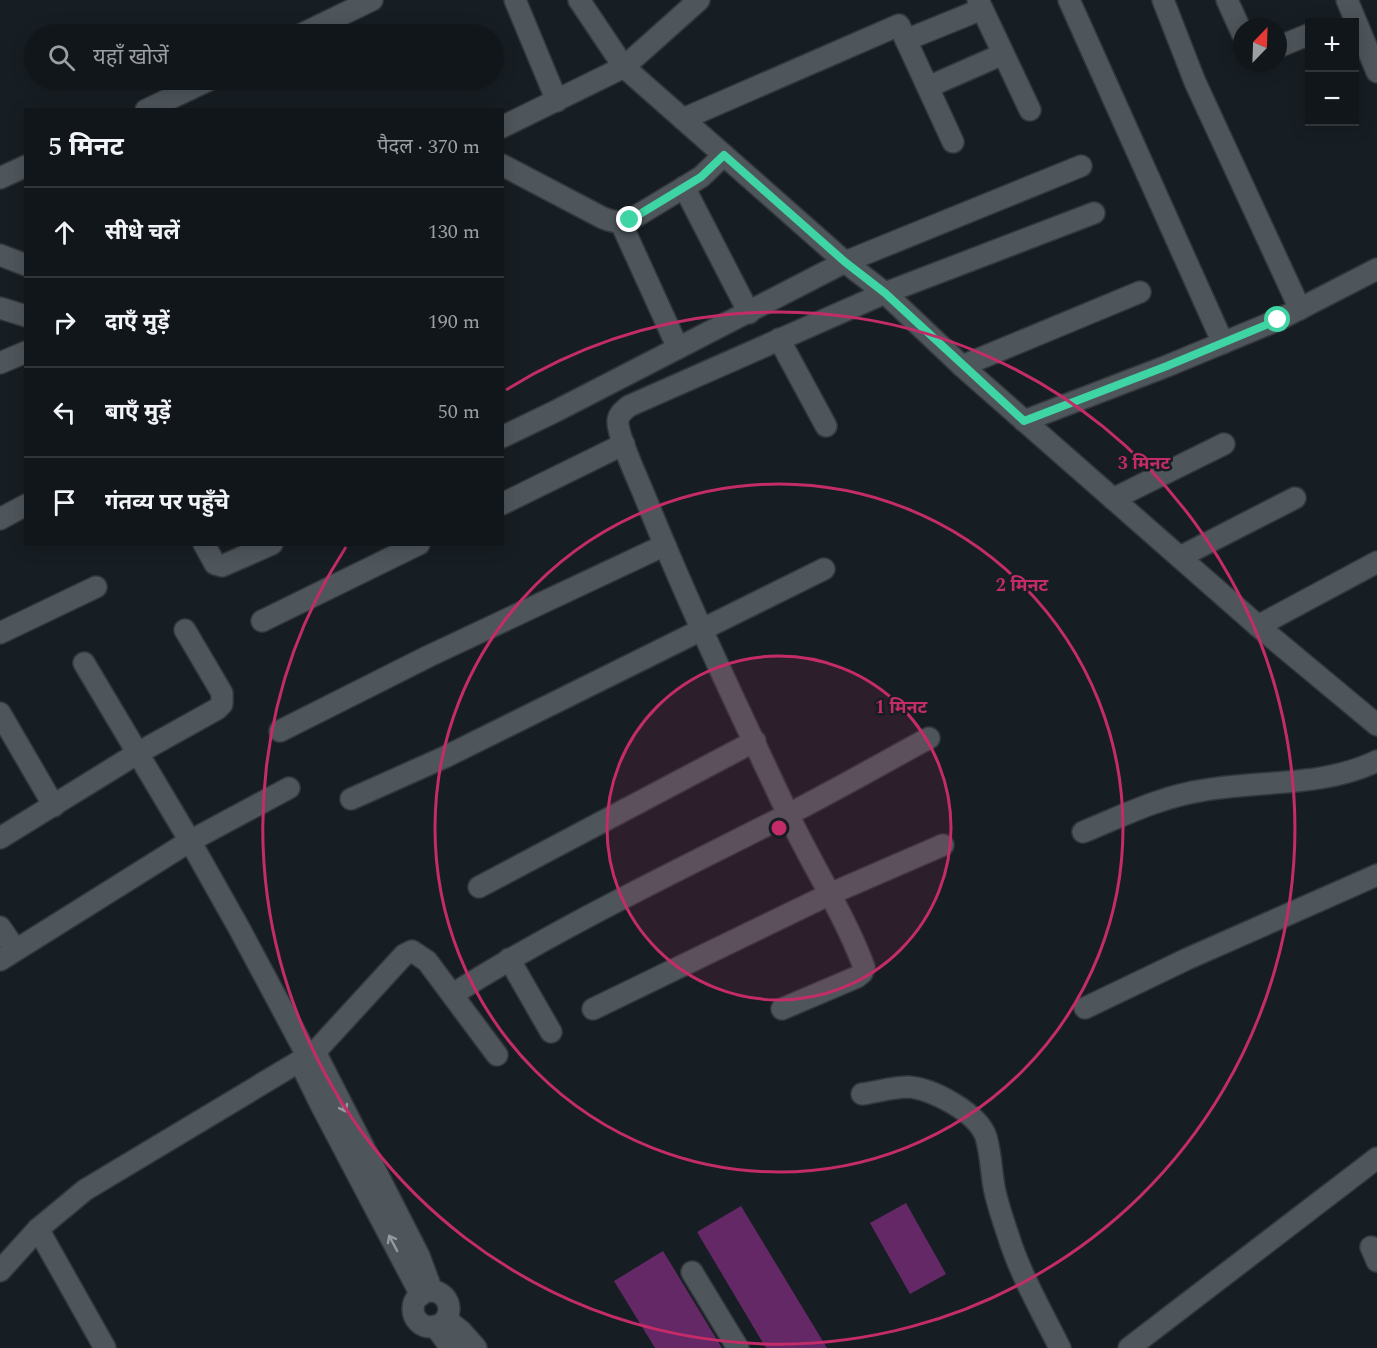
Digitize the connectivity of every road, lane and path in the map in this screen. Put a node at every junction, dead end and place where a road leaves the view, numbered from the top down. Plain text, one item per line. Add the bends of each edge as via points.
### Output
1 (372, 0) edge
2 (515, 0) edge
3 (579, 0) edge
4 (699, 0) edge
5 (1069, 0) edge
6 (1163, 0) edge
7 (1227, 0) edge
8 (980, 5) edge
9 (1345, 13) edge
10 (1235, 18) edge
11 (323, 24) edge
12 (1305, 36) edge
13 (906, 40) junction
14 (1287, 43) edge
15 (1004, 54) junction
16 (624, 68) junction
17 (1377, 72) edge
18 (928, 87) junction
19 (188, 90) edge
20 (558, 101) junction
21 (150, 108) edge
22 (1030, 110) dead end
23 (683, 119) junction
24 (504, 127) edge
25 (953, 142) dead end
26 (724, 155) junction
27 (504, 166) edge
28 (1081, 166) dead end
29 (24, 167) edge
30 (0, 178) edge
31 (684, 187) junction
32 (1094, 213) dead end
33 (621, 223) junction
34 (0, 255) edge
35 (845, 262) junction
36 (24, 264) edge
37 (1377, 269) edge
38 (1140, 292) dead end
39 (885, 293) junction
40 (0, 308) edge
41 (1300, 309) junction
42 (749, 313) junction
43 (24, 315) edge
44 (779, 339) junction
45 (1223, 343) junction
46 (678, 348) junction
47 (24, 353) edge
48 (0, 363) edge
49 (962, 366) junction
50 (1024, 421) junction
51 (826, 426) dead end
52 (504, 436) edge
53 (624, 444) junction
54 (1224, 444) dead end
55 (1295, 498) dead end
56 (1113, 499) junction
57 (504, 503) edge
58 (24, 506) edge
59 (0, 519) edge
60 (665, 545) junction
61 (205, 546) edge
62 (267, 546) edge
63 (415, 546) edge
64 (1180, 557) junction
65 (1377, 562) edge
66 (824, 569) dead end
67 (96, 587) dead end
68 (262, 621) dead end
69 (1258, 626) junction
70 (701, 629) junction
71 (185, 630) dead end
72 (0, 633) edge
73 (84, 663) dead end
74 (1368, 704) edge
75 (0, 713) edge
76 (1377, 725) edge
77 (280, 731) dead end
78 (929, 738) dead end
79 (755, 741) junction
80 (138, 753) junction
81 (1377, 761) edge
82 (289, 788) dead end
83 (351, 799) dead end
84 (54, 806) junction
85 (788, 814) junction
86 (1083, 832) dead end
87 (0, 838) edge
88 (190, 841) junction
89 (943, 845) dead end
90 (1377, 875) edge
91 (479, 886) dead end
92 (830, 894) junction
93 (0, 927) edge
94 (8, 955) edge
95 (509, 959) junction
96 (453, 994) junction
97 (1085, 1008) dead end
98 (594, 1009) dead end
99 (782, 1009) dead end
100 (551, 1032) dead end
101 (497, 1055) dead end
102 (308, 1057) junction
103 (862, 1094) dead end
104 (1377, 1158) edge
105 (39, 1229) junction
106 (0, 1271) edge
107 (692, 1272) dead end
108 (426, 1293) junction
109 (440, 1323) junction
110 (105, 1348) edge
111 (451, 1348) edge
112 (476, 1348) edge
113 (738, 1348) edge
114 (1060, 1348) edge
115 (1129, 1348) edge

1 - 11 street
2 - 20 street
3 - 16 street
4 - 16 street
5 - 45 street
6 - 41 street via 1195,82
7 - 10 street
8 - 13 street
8 - 15 street
9 - 17 street
12 - 14 street
13 - 18 street
13 - 23 street via 899,25
15 - 18 street
15 - 22 street
16 - 20 street
16 - 23 street
18 - 25 street
19 - 21 street
20 - 24 street
23 - 26 street
26 - 31 street
26 - 35 street
27 - 33 street via 603,218
28 - 35 street
29 - 30 street
31 - 33 street
31 - 42 street
32 - 39 street
33 - 46 street
34 - 36 street
35 - 39 street
35 - 42 street
37 - 41 street
38 - 49 street
39 - 44 street
39 - 49 street
40 - 43 street
41 - 45 street
42 - 46 street
44 - 51 street
44 - 53 street via 628,406 618,420
45 - 50 street
46 - 52 street
47 - 48 street
49 - 50 street
50 - 56 street
53 - 57 street
53 - 60 street
54 - 56 street
55 - 64 street
56 - 64 street
58 - 59 street
60 - 70 street
60 - 77 street
61 - 62 street via 215,564 222,566
63 - 68 street
64 - 69 street
65 - 69 street
66 - 70 street
67 - 72 street
69 - 74 street
70 - 79 street
70 - 83 street via 445,757
71 - 80 street via 222,693 222,704
73 - 80 street
74 - 76 street
75 - 84 street
78 - 85 street
79 - 85 street
79 - 91 street
80 - 84 street
80 - 88 street
81 - 86 street via 1349,773 1319,779 1204,790 1140,808
82 - 88 street
84 - 87 street
85 - 92 street
85 - 95 street
88 - 94 street
88 - 102 street
89 - 92 street
90 - 97 street
92 - 98 street
92 - 99 street via 864,967 862,973
93 - 94 street
95 - 96 street
95 - 100 street
96 - 101 street
96 - 102 street via 427,962 412,951 404,954
102 - 105 street via 85,1190
102 - 108 street via 320,1103
103 - 114 street via 918,1088 966,1112 978,1125 985,1135 1009,1239
104 - 115 street
105 - 106 street
105 - 110 street
107 - 113 street
108 - 109 street via 437,1292 446,1299 449,1311
108 - 109 street via 414,1304 415,1316 423,1325
109 - 111 street
109 - 112 street via 460,1331

